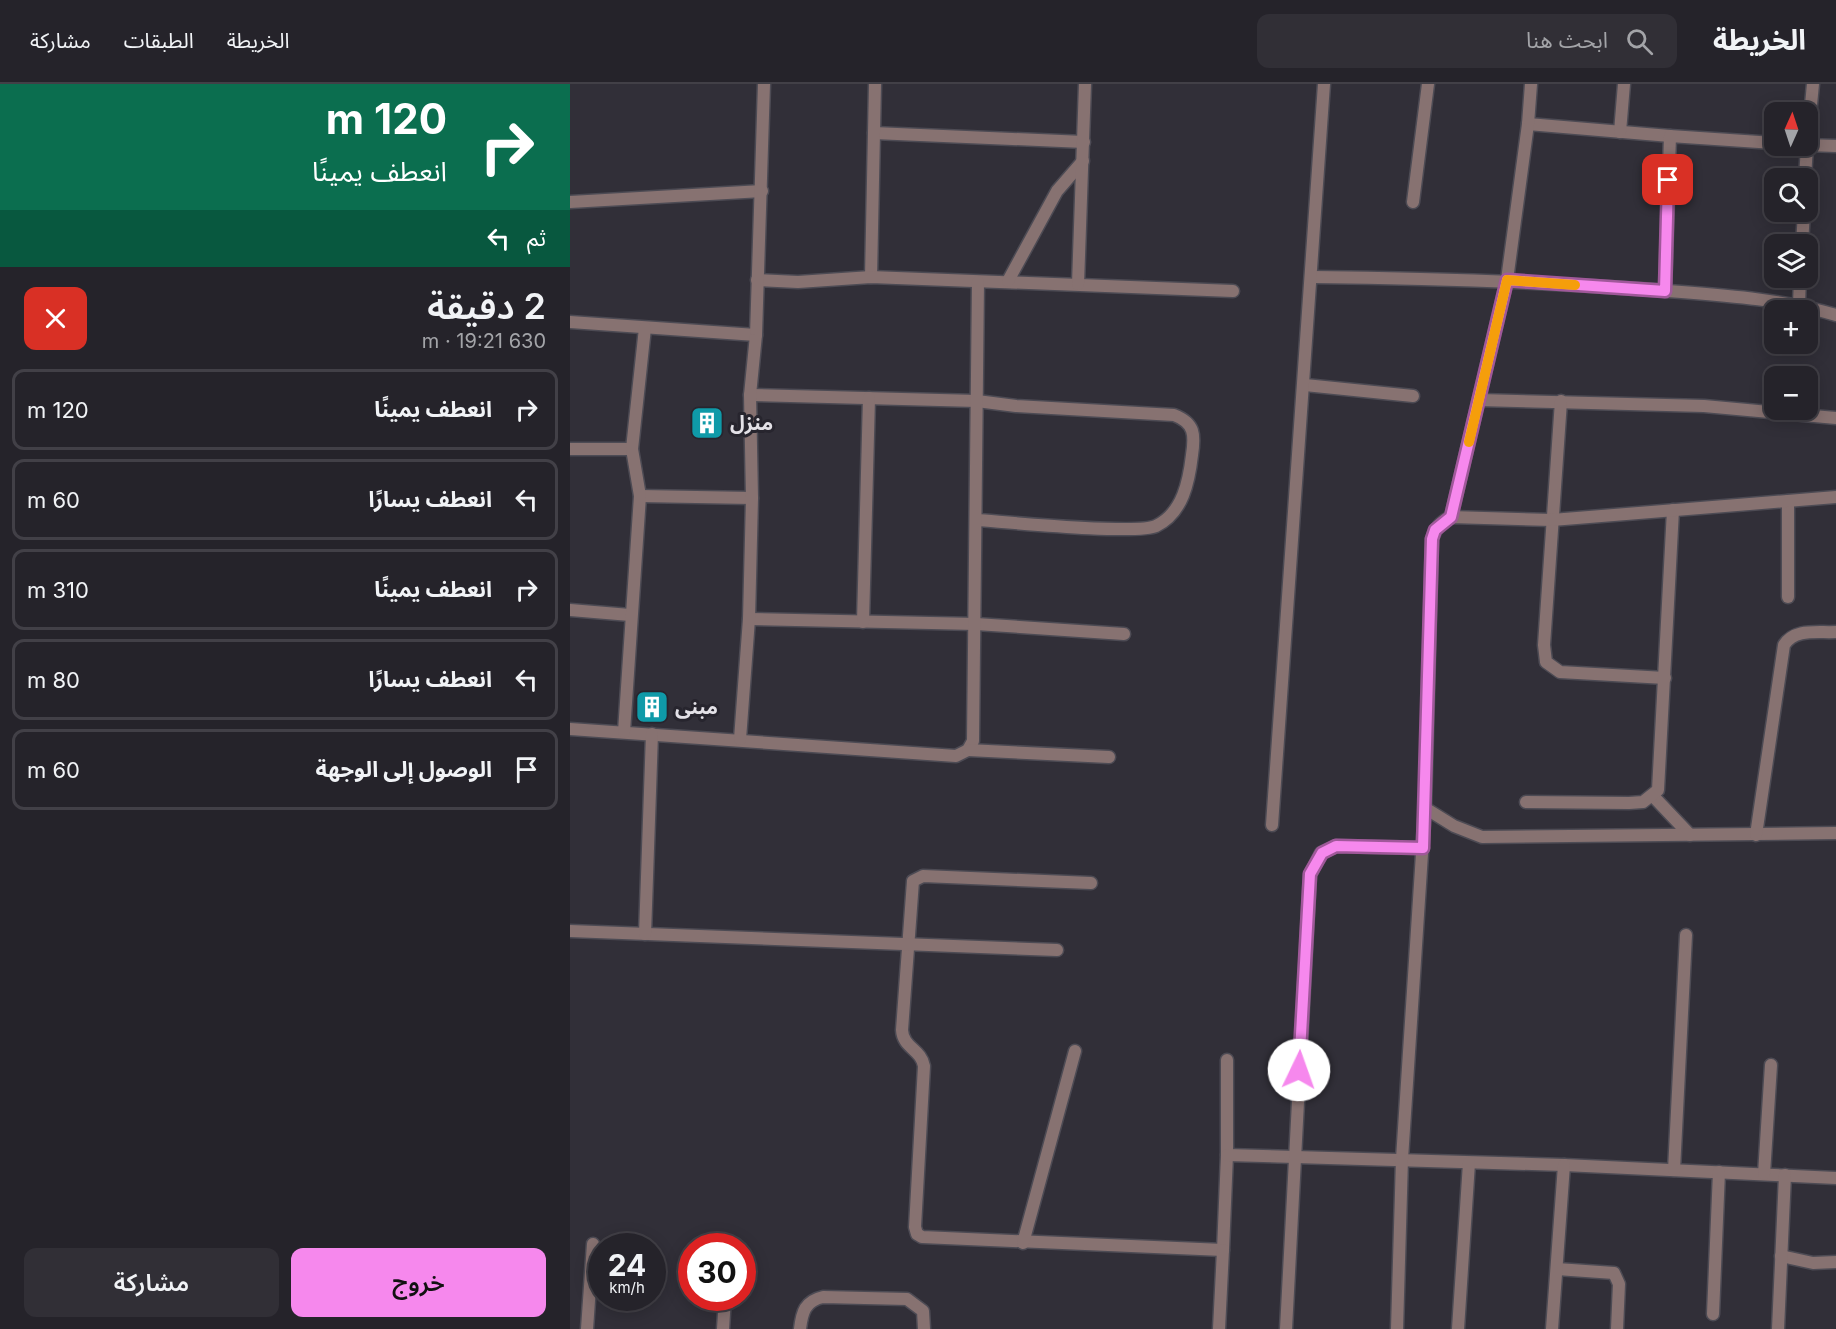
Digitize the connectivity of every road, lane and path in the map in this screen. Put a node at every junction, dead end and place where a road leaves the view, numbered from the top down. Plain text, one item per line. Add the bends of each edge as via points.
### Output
1 (765, 84) edge
2 (875, 84) edge
3 (1085, 84) edge
4 (1324, 84) edge
5 (1428, 84) edge
6 (1531, 84) edge
7 (1624, 84) edge
8 (1813, 84) edge
9 (1811, 102) edge
10 (1528, 124) junction
11 (874, 132) junction
12 (1620, 132) junction
13 (1670, 136) junction
14 (1084, 142) junction
15 (1764, 142) edge
16 (1818, 145) edge
17 (1836, 146) edge
18 (1083, 161) junction
19 (762, 191) junction
20 (570, 202) edge
21 (1413, 202) dead end
22 (871, 277) junction
23 (1313, 277) junction
24 (756, 280) junction
25 (1507, 280) junction
26 (1008, 281) junction
27 (978, 282) junction
28 (1078, 284) junction
29 (1233, 291) dead end
30 (1665, 291) junction
31 (1764, 301) edge
32 (1818, 310) edge
33 (1836, 315) edge
34 (570, 322) edge
35 (645, 328) junction
36 (756, 335) junction
37 (1305, 385) junction
38 (750, 395) junction
39 (1413, 396) dead end
40 (869, 398) junction
41 (1479, 400) junction
42 (977, 401) junction
43 (1561, 401) junction
44 (1836, 418) edge
45 (570, 449) edge
46 (632, 449) junction
47 (640, 496) junction
48 (1836, 497) edge
49 (752, 498) junction
50 (1788, 501) junction
51 (1673, 510) junction
52 (1451, 517) junction
53 (976, 520) junction
54 (1552, 520) junction
55 (1788, 597) dead end
56 (570, 610) edge
57 (630, 615) junction
58 (749, 619) junction
59 (863, 622) junction
60 (976, 624) junction
61 (1836, 632) edge
62 (1124, 634) dead end
63 (1665, 678) junction
64 (570, 729) edge
65 (624, 732) junction
66 (652, 734) junction
67 (740, 739) junction
68 (968, 750) junction
69 (1109, 757) dead end
70 (1653, 796) junction
71 (1526, 802) dead end
72 (1425, 808) junction
73 (1272, 825) dead end
74 (1836, 833) edge
75 (1756, 835) junction
76 (1690, 836) junction
77 (1423, 848) junction
78 (1091, 883) dead end
79 (570, 931) edge
80 (645, 934) junction
81 (1686, 935) dead end
82 (907, 943) junction
83 (1057, 950) dead end
84 (1075, 1051) dead end
85 (1227, 1060) dead end
86 (1771, 1065) dead end
87 (1227, 1155) junction
88 (1294, 1157) junction
89 (1402, 1159) junction
90 (1469, 1163) junction
91 (1564, 1165) junction
92 (1674, 1170) junction
93 (1719, 1172) junction
94 (1764, 1174) junction
95 (1785, 1175) junction
96 (1836, 1178) edge
97 (1023, 1243) junction
98 (1223, 1250) junction
99 (1781, 1256) junction
100 (1836, 1262) edge
101 (1557, 1269) junction
102 (588, 1311) edge
103 (724, 1311) edge
104 (1713, 1314) dead end
105 (587, 1329) edge
106 (723, 1329) edge
107 (800, 1329) edge
108 (924, 1329) edge
109 (1219, 1329) edge
110 (1286, 1329) edge
111 (1397, 1329) edge
112 (1458, 1329) edge
113 (1552, 1329) edge
114 (1617, 1329) edge
115 (1778, 1329) edge

1 - 19 street
2 - 11 street
3 - 14 street
4 - 23 street
5 - 21 street
6 - 10 street
7 - 12 street
8 - 9 street
10 - 12 street
10 - 25 street
11 - 14 street
11 - 22 street
12 - 13 street
13 - 15 street
13 - 30 street
14 - 18 street
16 - 17 street
18 - 26 street via 1057,191
18 - 28 street
19 - 20 street
19 - 24 street
22 - 24 street via 798,282
22 - 27 street
23 - 25 street
23 - 37 street
24 - 36 street
25 - 30 street
25 - 41 street
26 - 27 street
26 - 28 street
27 - 42 street
28 - 29 street
30 - 31 street
32 - 33 street
34 - 35 street
35 - 36 street
35 - 46 street
36 - 38 street
37 - 39 street
37 - 73 street
38 - 40 street
38 - 49 street
40 - 42 street
40 - 59 street
41 - 43 street
41 - 52 street
42 - 53 street
42 - 53 street via 1174,416 1192,426 1195,436 1183,496 1174,511 1154,527
43 - 44 street via 1704,406
43 - 54 street
45 - 46 street
46 - 47 street
47 - 49 street
47 - 57 street
48 - 50 street
49 - 58 street
50 - 51 street
50 - 55 street
51 - 54 street
51 - 63 street
52 - 54 street
52 - 72 street via 1435,530 1432,539
53 - 60 street
54 - 63 street via 1546,662 1560,672
56 - 57 street
57 - 65 street
58 - 59 street
58 - 67 street
59 - 60 street
60 - 62 street
60 - 68 street via 973,741
61 - 75 street via 1798,633 1784,645
63 - 70 street via 1660,782
64 - 65 street
65 - 66 street
66 - 67 street
66 - 80 street
67 - 68 street via 957,756
68 - 69 street
70 - 71 street via 1629,803
70 - 76 street
72 - 76 street via 1482,837
72 - 77 street
74 - 75 street
75 - 76 street
77 - 88 street via 1336,846 1322,853 1310,874
77 - 89 street
78 - 82 street via 918,876 911,889
79 - 80 street
80 - 82 street
81 - 92 street
82 - 83 street
82 - 97 street via 902,1035 921,1056 924,1066 915,1231 922,1237
84 - 97 street
85 - 87 street
86 - 94 street
87 - 88 street
87 - 98 street
88 - 89 street
88 - 110 street
89 - 90 street
89 - 111 street
90 - 91 street
90 - 112 street
91 - 92 street
91 - 101 street
92 - 93 street
93 - 94 street
93 - 104 street
94 - 95 street
95 - 96 street
95 - 99 street
97 - 98 street
98 - 109 street
99 - 100 street via 1814,1263
99 - 115 street
101 - 113 street
101 - 114 street via 1614,1273 1619,1284
102 - 105 street
103 - 106 street
107 - 108 street via 807,1305 823,1297 907,1299 923,1311

